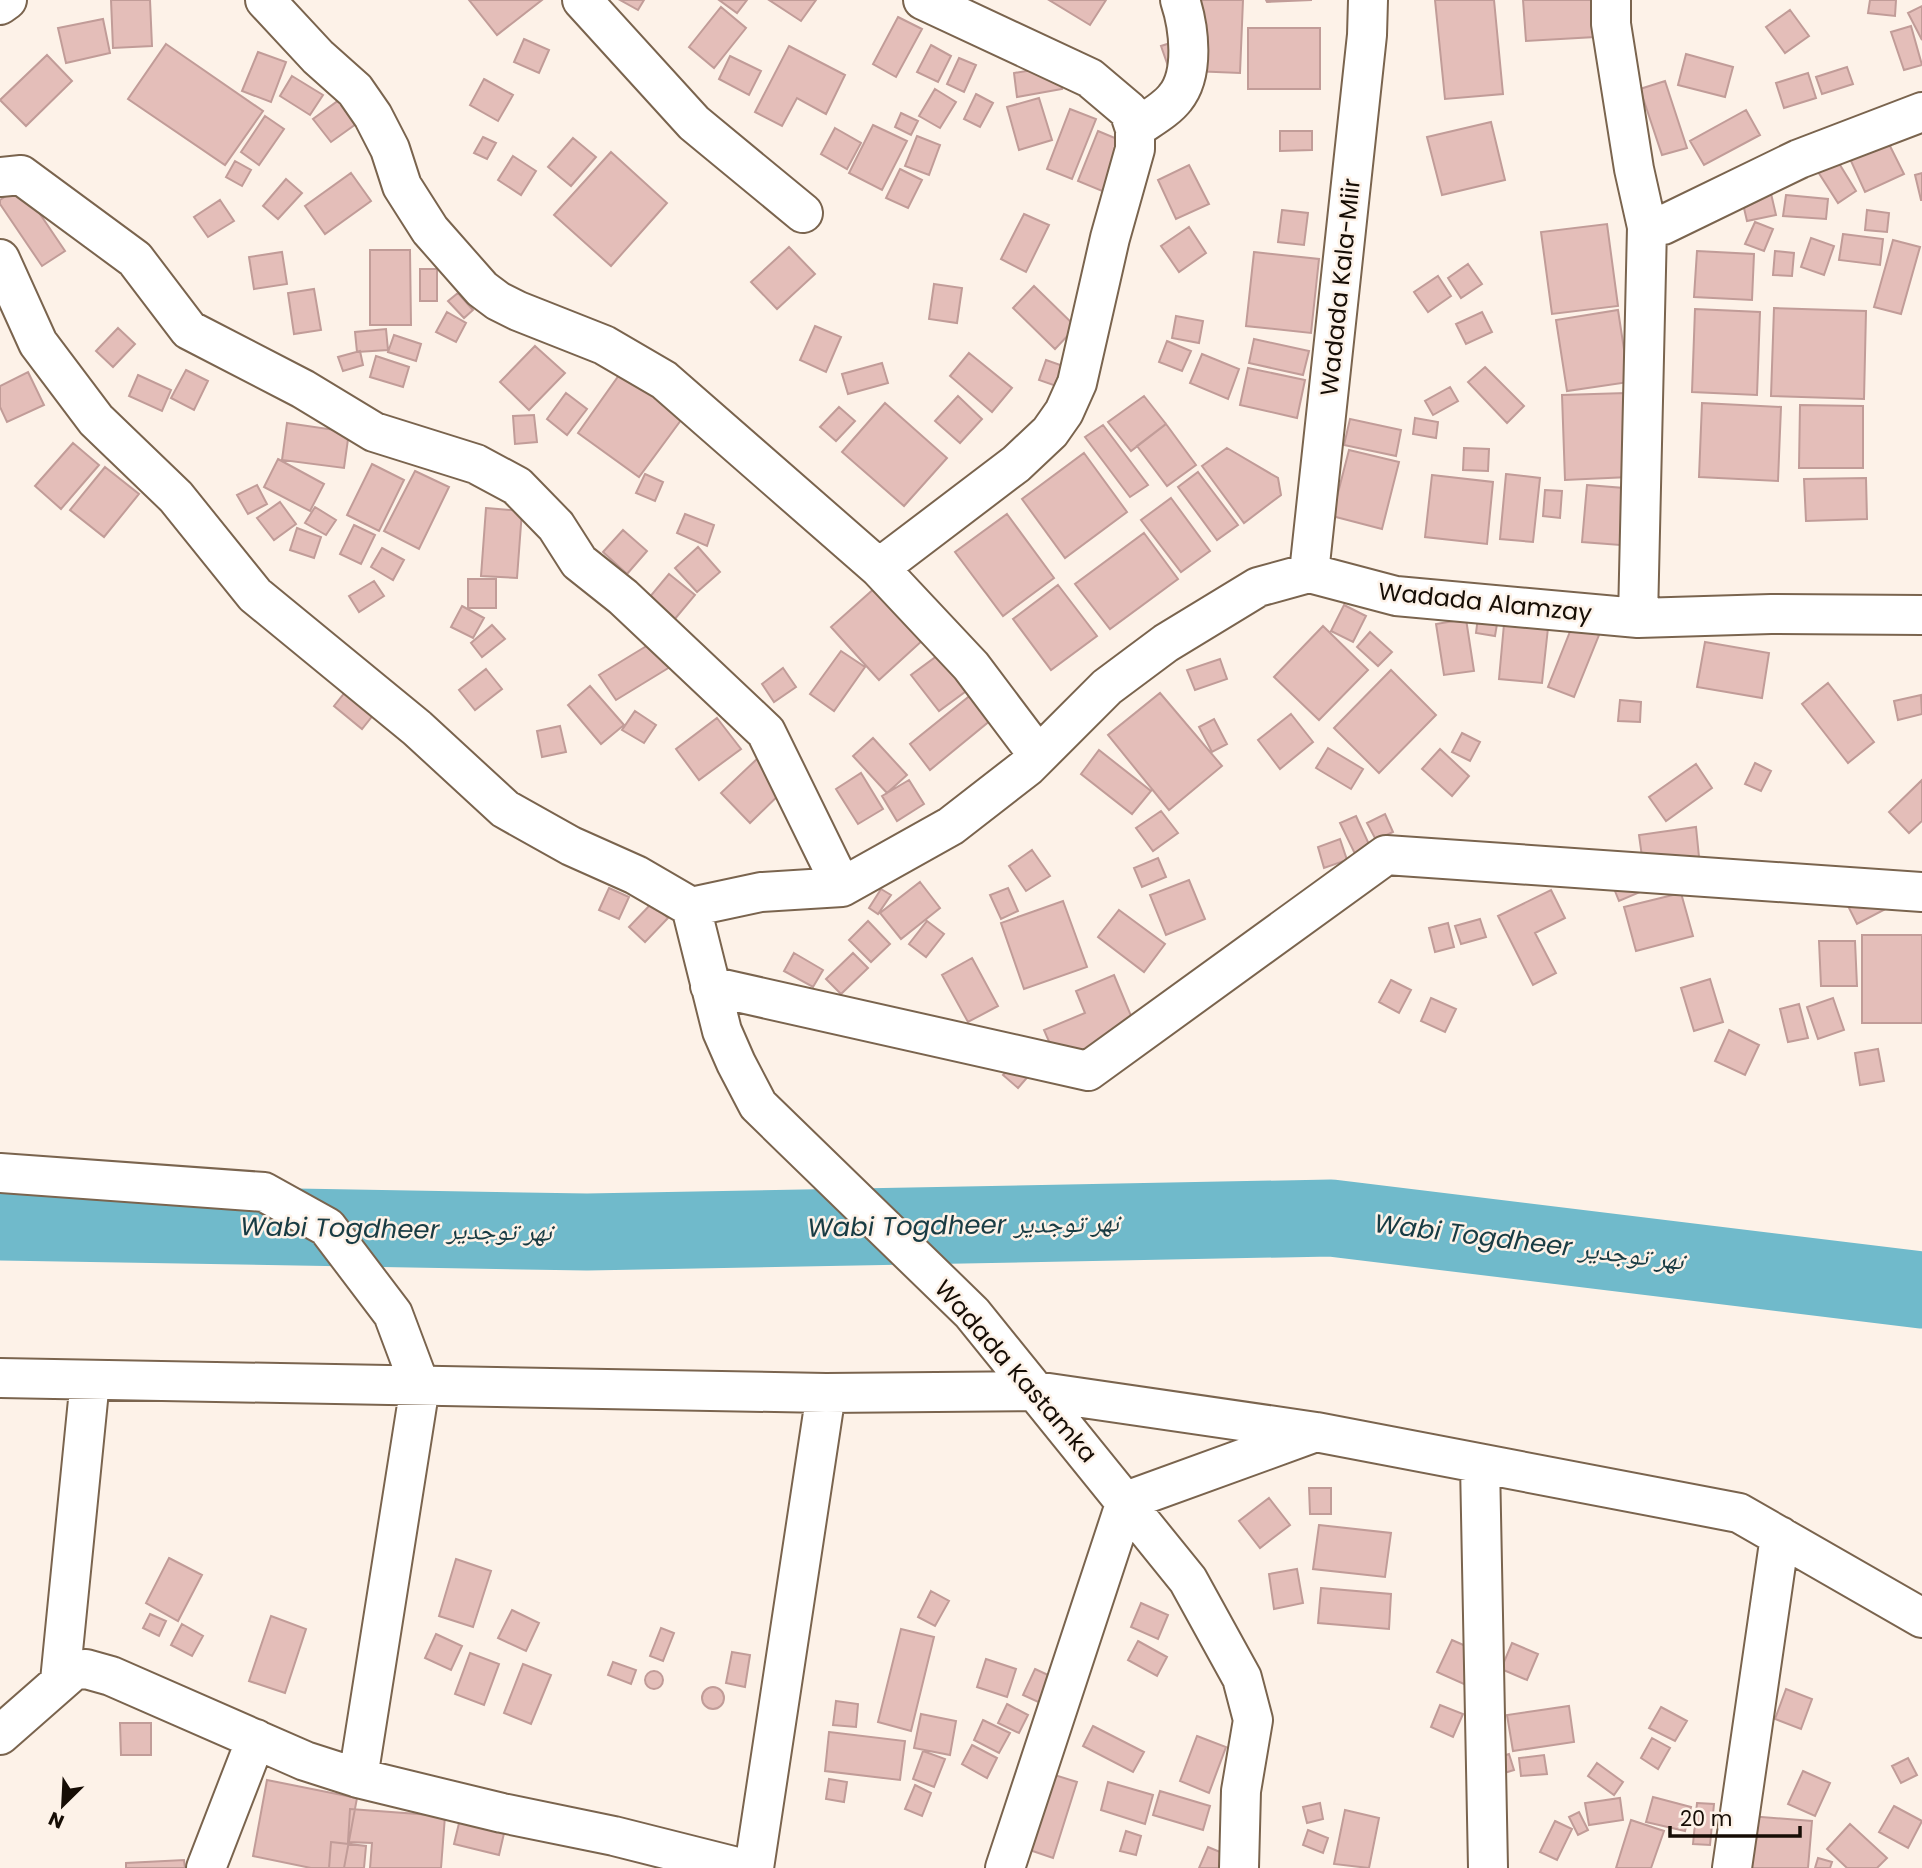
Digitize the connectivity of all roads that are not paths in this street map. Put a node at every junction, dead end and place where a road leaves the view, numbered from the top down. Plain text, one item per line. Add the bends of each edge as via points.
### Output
1 (7, 0) edge
2 (265, 0) edge
3 (582, 0) edge
4 (923, 0) edge
5 (1180, 0) edge
6 (1368, 0) edge
7 (1611, 0) edge
8 (0, 5) edge
9 (1922, 112) edge
10 (1135, 129) junction
11 (0, 177) edge
12 (803, 214) dead end
13 (1647, 227) junction
14 (0, 259) edge
15 (879, 568) junction
16 (1309, 573) junction
17 (1922, 615) edge
18 (1638, 618) junction
19 (1038, 755) junction
20 (842, 887) junction
21 (1922, 892) edge
22 (691, 907) junction
23 (710, 986) junction
24 (0, 1173) edge
25 (0, 1378) edge
26 (90, 1380) junction
27 (420, 1386) junction
28 (1035, 1391) junction
29 (826, 1394) junction
30 (1316, 1432) junction
31 (1480, 1464) junction
32 (1136, 1514) junction
33 (1780, 1536) junction
34 (1922, 1618) edge
35 (60, 1681) junction
36 (0, 1735) edge
37 (256, 1739) junction
38 (358, 1778) junction
39 (611, 1852) edge
40 (680, 1861) edge
41 (206, 1868) edge
42 (741, 1868) edge
43 (754, 1868) edge
44 (1004, 1868) edge
45 (1239, 1868) edge
46 (1488, 1868) edge
47 (1732, 1868) edge

1 - 8 street
2 - 15 street via 355,90 390,149 402,186 430,230 482,289 518,311 604,345 664,380
3 - 12 street via 694,123
4 - 10 street via 1090,78 1129,111
5 - 10 street via 1187,21 1188,66 1176,98
6 - 16 street, Wadada Kala-Miir
7 - 13 street via 1615,51
9 - 13 street via 1799,159 1663,225
10 - 15 street via 1135,149 1077,383 1065,412 1016,464
11 - 20 street via 21,176 135,259 189,330 374,432 476,464 517,485 555,526 579,562 623,597 766,732
13 - 18 street
14 - 22 street via 38,343 79,398 176,497 255,595 416,728 505,809
15 - 19 street via 971,666
16 - 18 street, Wadada Alamzay via 1396,596
16 - 19 street via 1258,587 1166,643 1107,687
17 - 18 street, Wadada Alamzay
19 - 20 street via 951,826
20 - 22 street via 761,892
21 - 23 street via 1385,855 1088,1071
22 - 23 street, Wadada Kastamka
23 - 28 street, Wadada Kastamka via 722,1031 758,1105 972,1313
24 - 27 street via 264,1192 327,1227 394,1314
25 - 26 street
26 - 27 street
26 - 35 street
27 - 29 street
27 - 38 street
28 - 29 street
28 - 30 street
28 - 32 street, Wadada Kastamka
29 - 43 street
30 - 31 street
30 - 32 street
31 - 33 street via 1739,1513
31 - 46 street
32 - 44 street
32 - 45 street, Wadada Kastamka via 1188,1580 1242,1678 1253,1720 1241,1791
33 - 34 street
33 - 47 street
35 - 36 street
35 - 37 street via 74,1670 101,1672
37 - 38 street
37 - 41 street
38 - 39 street via 502,1813
39 - 40 street
40 - 42 street

